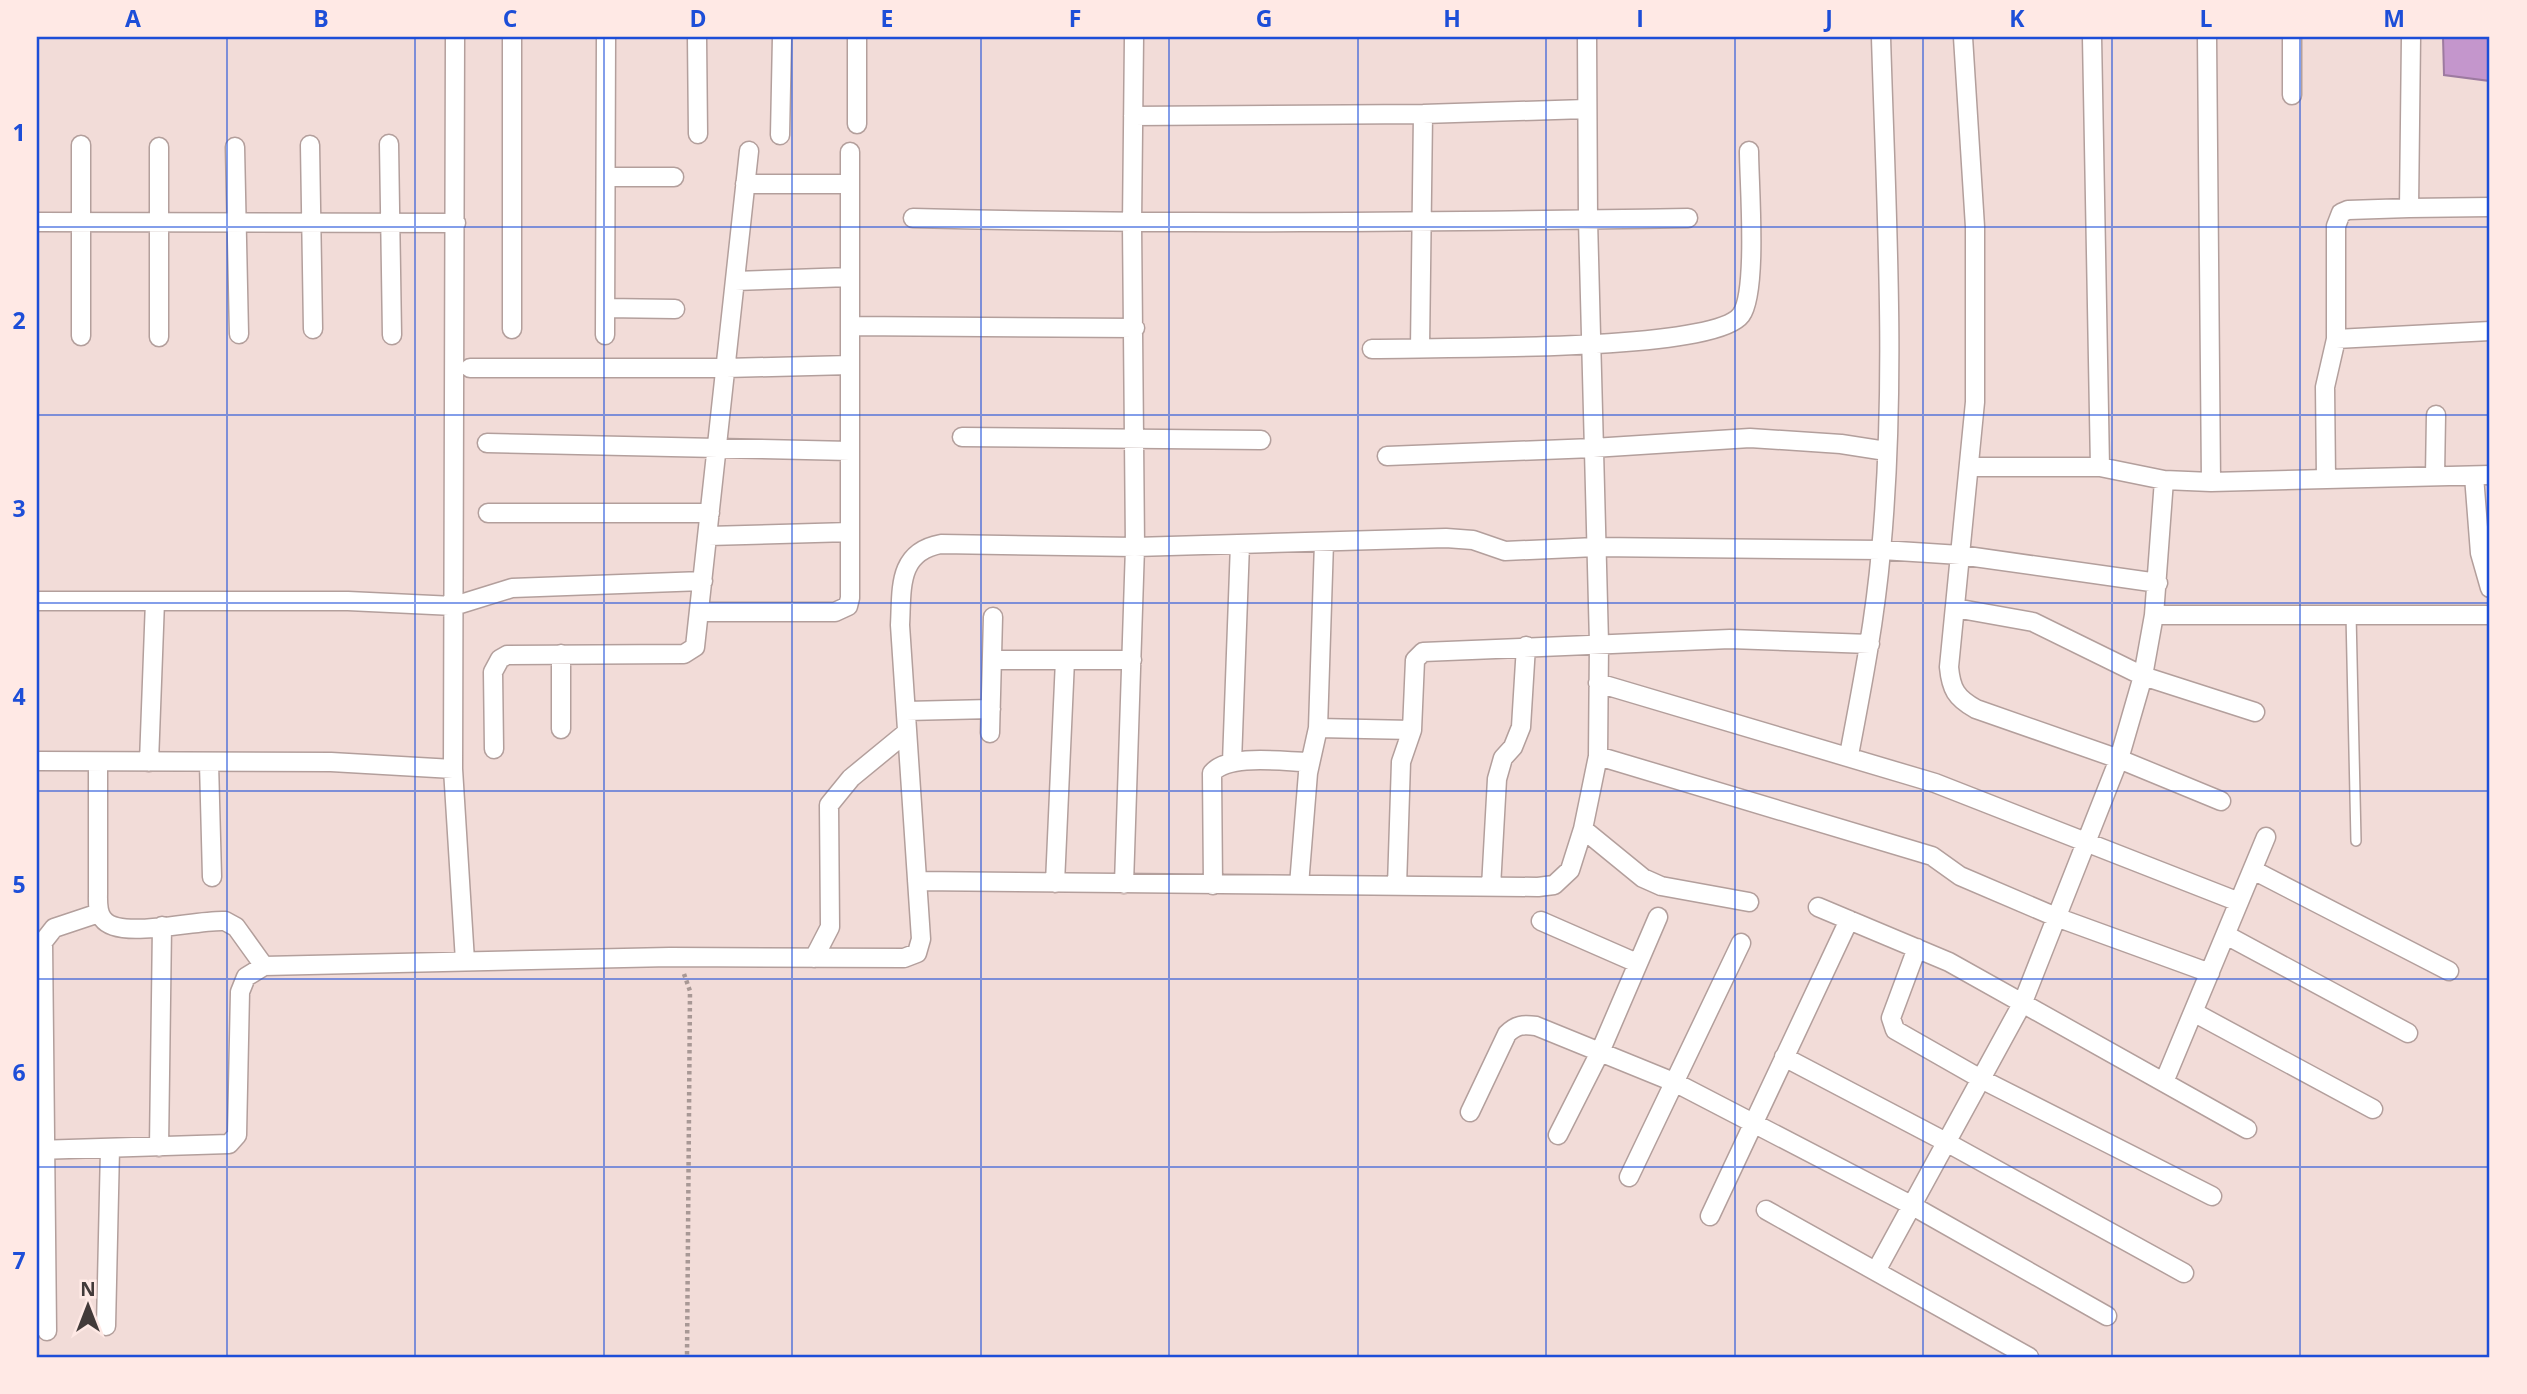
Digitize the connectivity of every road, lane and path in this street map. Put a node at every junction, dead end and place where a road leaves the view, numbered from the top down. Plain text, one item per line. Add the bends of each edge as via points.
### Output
1 (455, 37) edge
2 (512, 37) edge
3 (606, 37) edge
4 (697, 37) edge
5 (782, 37) edge
6 (856, 37) edge
7 (1134, 37) edge
8 (1587, 37) edge
9 (1881, 37) edge
10 (1963, 37) edge
11 (2092, 37) edge
12 (2207, 37) edge
13 (2292, 37) edge
14 (2411, 37) edge
15 (2292, 95) dead end
16 (1586, 109) junction
17 (1423, 114) junction
18 (1133, 116) junction
19 (856, 124) dead end
20 (698, 134) dead end
21 (780, 135) dead end
22 (389, 144) dead end
23 (81, 145) dead end
24 (310, 145) dead end
25 (235, 146) dead end
26 (159, 147) dead end
27 (749, 151) dead end
28 (1749, 151) dead end
29 (849, 152) dead end
30 (607, 177) junction
31 (674, 177) dead end
32 (745, 184) junction
33 (849, 184) junction
34 (2490, 207) edge
35 (2409, 208) junction
36 (913, 218) dead end
37 (1688, 218) dead end
38 (1588, 220) junction
39 (37, 222) edge
40 (81, 222) junction
41 (159, 223) junction
42 (237, 223) junction
43 (312, 223) junction
44 (391, 223) junction
45 (456, 223) junction
46 (1132, 224) junction
47 (1421, 224) junction
48 (849, 277) junction
49 (735, 281) junction
50 (606, 308) junction
51 (675, 309) dead end
52 (849, 327) junction
53 (1135, 328) junction
54 (313, 329) dead end
55 (512, 330) dead end
56 (2490, 331) edge
57 (239, 334) dead end
58 (392, 335) dead end
59 (605, 335) dead end
60 (81, 336) dead end
61 (159, 337) dead end
62 (2336, 339) junction
63 (1591, 344) junction
64 (1420, 348) junction
65 (1372, 349) dead end
66 (849, 365) junction
67 (470, 368) dead end
68 (726, 369) junction
69 (2436, 415) dead end
70 (961, 437) dead end
71 (1135, 438) junction
72 (1261, 440) dead end
73 (487, 443) dead end
74 (716, 449) junction
75 (1593, 449) junction
76 (850, 451) junction
77 (1886, 451) junction
78 (1387, 456) dead end
79 (1970, 467) junction
80 (2100, 467) junction
81 (2482, 475) edge
82 (2435, 476) junction
83 (2326, 478) junction
84 (2164, 480) junction
85 (2211, 482) junction
86 (488, 513) dead end
87 (710, 513) junction
88 (850, 532) junction
89 (708, 536) junction
90 (1324, 542) junction
91 (1240, 544) junction
92 (1135, 547) junction
93 (1596, 547) junction
94 (1882, 550) junction
95 (1960, 555) junction
96 (703, 581) junction
97 (2158, 583) junction
98 (2490, 588) edge
99 (37, 601) edge
100 (155, 601) junction
101 (454, 606) junction
102 (1955, 608) junction
103 (700, 612) junction
104 (2351, 614) junction
105 (2154, 615) junction
106 (2490, 615) edge
107 (993, 617) dead end
108 (1599, 643) junction
109 (1870, 644) junction
110 (1526, 646) junction
111 (561, 654) junction
112 (992, 660) junction
113 (1065, 660) junction
114 (1132, 660) junction
115 (2143, 676) junction
116 (1598, 683) junction
117 (991, 709) junction
118 (905, 711) junction
119 (2255, 712) dead end
120 (1318, 728) junction
121 (561, 729) dead end
122 (1412, 730) junction
123 (907, 732) junction
124 (990, 733) dead end
125 (494, 748) dead end
126 (1849, 755) junction
127 (1598, 756) junction
128 (2119, 759) junction
129 (37, 761) edge
130 (98, 762) junction
131 (149, 762) junction
132 (1232, 762) junction
133 (1310, 762) junction
134 (209, 763) junction
135 (453, 769) junction
136 (2221, 801) dead end
137 (1583, 829) junction
138 (2266, 837) dead end
139 (2087, 840) junction
140 (2356, 841) dead end
141 (2253, 870) junction
142 (212, 877) dead end
143 (917, 881) junction
144 (1055, 883) junction
145 (1125, 884) junction
146 (1213, 885) junction
147 (1299, 885) junction
148 (1396, 886) junction
149 (1491, 887) junction
150 (1749, 902) dead end
151 (2239, 902) junction
152 (1818, 906) dead end
153 (99, 913) junction
154 (1658, 917) dead end
155 (2056, 917) junction
156 (1849, 920) junction
157 (1541, 921) dead end
158 (162, 926) junction
159 (2226, 935) junction
160 (1741, 943) dead end
161 (1917, 948) junction
162 (670, 957) junction
163 (814, 958) junction
164 (465, 961) junction
165 (1637, 963) junction
166 (264, 966) junction
167 (2449, 971) dead end
168 (2210, 974) junction
169 (2023, 1002) junction
170 (2195, 1013) junction
171 (2408, 1033) dead end
172 (1600, 1052) junction
173 (1784, 1057) junction
174 (1981, 1079) junction
175 (2164, 1082) junction
176 (1676, 1083) junction
177 (2373, 1109) dead end
178 (1470, 1112) dead end
179 (1753, 1123) junction
180 (2247, 1129) dead end
181 (1558, 1135) dead end
182 (1946, 1142) junction
183 (159, 1147) junction
184 (110, 1149) junction
185 (41, 1150) edge
186 (1629, 1177) dead end
187 (2212, 1196) dead end
188 (1910, 1205) junction
189 (1766, 1210) dead end
190 (1710, 1216) dead end
191 (1877, 1270) junction
192 (2184, 1273) dead end
193 (2107, 1316) dead end
194 (106, 1326) dead end
195 (47, 1331) dead end
196 (688, 1357) edge
197 (2029, 1357) edge

1 - 45 street
2 - 55 street
3 - 30 street
4 - 20 street
5 - 21 street
6 - 19 street
7 - 18 street
8 - 16 street
9 - 77 street via 1889,324
10 - 79 street via 1975,227 1975,402
11 - 80 street
12 - 85 street
13 - 15 street
14 - 35 street
16 - 17 street
16 - 38 street
17 - 18 street
17 - 47 street
18 - 46 street
22 - 44 street
23 - 40 street
24 - 43 street
25 - 42 street
26 - 41 street
27 - 32 street
28 - 63 street via 1750,287 1741,315 1709,332
29 - 33 street
30 - 31 street
30 - 50 street
32 - 33 street
32 - 49 street
33 - 48 street
34 - 35 street
35 - 62 street via 2348,210 2338,218
36 - 46 street
37 - 38 street
38 - 47 street
38 - 63 street
39 - 40 street
40 - 41 street
40 - 60 street
41 - 42 street
41 - 61 street
42 - 43 street
42 - 57 street
43 - 44 street
43 - 54 street
44 - 45 street
44 - 58 street
45 - 101 street
46 - 47 street
46 - 53 street
47 - 64 street
48 - 49 street
48 - 52 street
49 - 68 street
50 - 51 street
50 - 59 street
52 - 53 street
52 - 66 street
53 - 71 street
56 - 62 street
62 - 83 street via 2325,387
63 - 64 street
63 - 75 street
64 - 65 street
66 - 68 street
66 - 76 street
67 - 68 street
68 - 74 street
69 - 82 street
70 - 71 street
71 - 72 street
71 - 92 street
73 - 74 street
74 - 76 street
74 - 87 street
75 - 77 street via 1750,438
75 - 78 street
75 - 93 street
76 - 88 street
77 - 94 street
79 - 80 street
79 - 95 street
80 - 84 street
81 - 82 street
81 - 98 street via 2480,553
82 - 83 street
83 - 85 street
84 - 85 street
84 - 97 street
86 - 87 street
87 - 89 street
88 - 89 street
88 - 103 street via 850,598 842,611
89 - 96 street
90 - 91 street
90 - 93 street via 1446,538 1473,540 1505,551
90 - 120 street
91 - 92 street
91 - 132 street
92 - 114 street
92 - 118 street via 941,544 915,553 901,598
93 - 94 street
93 - 108 street
94 - 95 street
94 - 109 street
95 - 97 street
95 - 102 street
96 - 101 street via 512,587
96 - 103 street
97 - 105 street
99 - 100 street
100 - 101 street
100 - 131 street
101 - 135 street
102 - 115 street via 2033,622
102 - 128 street via 1949,667 1957,696 1976,709
103 - 111 street via 695,647 684,654
104 - 105 street
104 - 106 street
104 - 140 lane
105 - 115 street
107 - 112 street
108 - 109 street via 1730,639
108 - 110 street
108 - 116 street
109 - 126 street
110 - 122 street via 1418,655 1413,667
110 - 149 street via 1521,727 1497,779
111 - 121 street
111 - 125 street via 507,655 495,665
112 - 113 street
112 - 117 street
113 - 114 street
113 - 144 street
114 - 145 street
115 - 119 street
115 - 128 street
116 - 126 street
116 - 127 street
117 - 118 street
117 - 124 street
118 - 123 street
120 - 122 street
120 - 133 street
122 - 148 street via 1401,762
123 - 143 street
123 - 163 street via 851,778 828,805 830,927
126 - 139 street
127 - 137 street
127 - 155 street via 1932,856 1960,876
128 - 136 street
128 - 139 street
129 - 130 street
130 - 131 street
130 - 153 street
131 - 134 street
132 - 133 street
132 - 146 street via 1212,773
133 - 147 street
134 - 135 street via 331,762
134 - 142 street
135 - 164 street
137 - 149 street via 1570,870 1562,880 1538,887
137 - 150 street via 1643,878 1661,886
138 - 141 street
139 - 151 street
139 - 155 street
141 - 151 street
141 - 167 street
143 - 144 street
143 - 163 street via 921,939 917,953 904,958
144 - 145 street
145 - 146 street
146 - 147 street
147 - 148 street
148 - 149 street
151 - 159 street
152 - 156 street
153 - 158 street via 104,922 124,930
153 - 185 street via 54,929 43,942
154 - 165 street
155 - 168 street
155 - 169 street
156 - 161 street
156 - 173 street
157 - 165 street
158 - 166 street via 225,921 236,927
158 - 183 street
159 - 168 street
159 - 171 street
160 - 176 street
161 - 169 street
161 - 174 street via 1892,1024 1895,1030
162 - 163 street
162 - 164 street
162 - 196 path via 686,976 690,990
164 - 166 street
165 - 172 street
166 - 183 street via 246,977 240,992 237,1135 221,1146
168 - 170 street
169 - 174 street
169 - 175 street
170 - 175 street
170 - 177 street
172 - 176 street
172 - 178 street via 1536,1026 1514,1027
172 - 181 street
173 - 179 street
173 - 182 street
174 - 182 street
174 - 187 street
175 - 180 street
176 - 179 street
176 - 186 street
179 - 188 street
179 - 190 street
182 - 188 street
182 - 192 street
183 - 184 street
184 - 185 street
184 - 194 street
185 - 195 street
188 - 191 street
188 - 193 street
189 - 191 street
191 - 197 street

